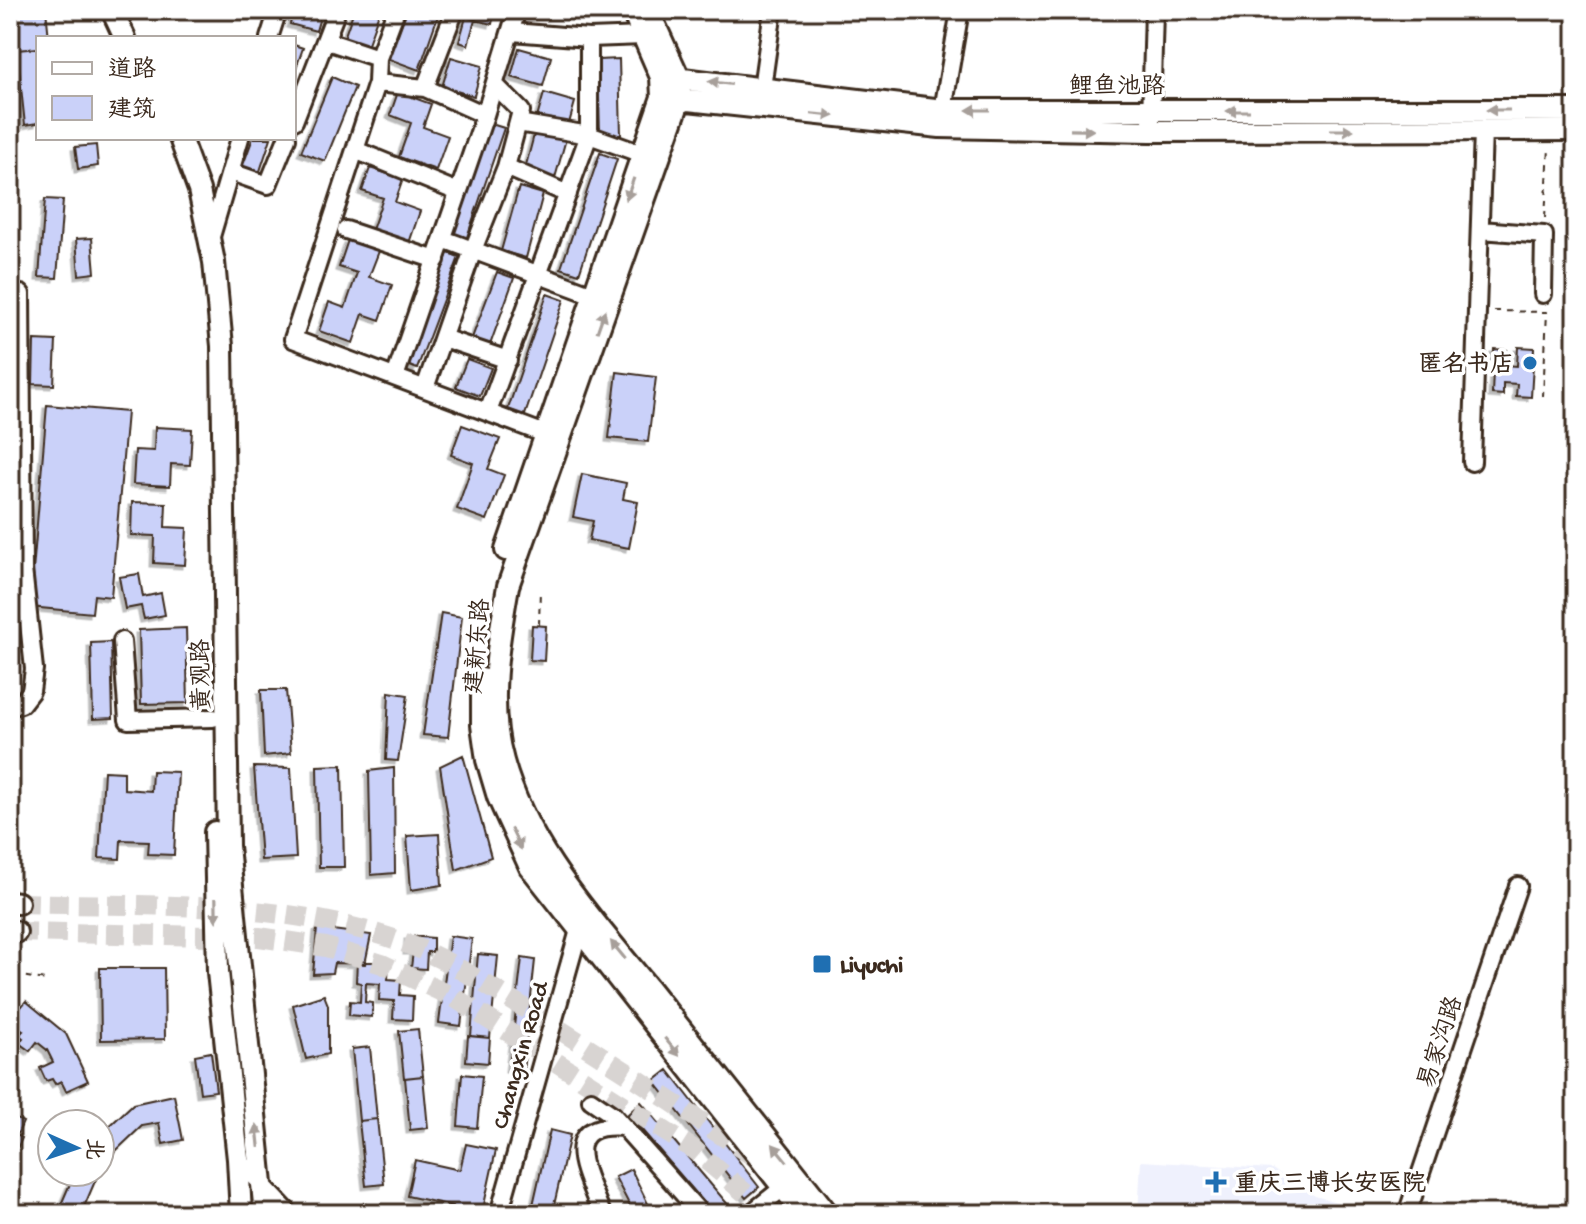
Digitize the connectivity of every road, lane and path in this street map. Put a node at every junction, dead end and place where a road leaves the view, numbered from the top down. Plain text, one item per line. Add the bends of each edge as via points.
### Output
1 (278, 10) edge
2 (337, 10) edge
3 (396, 10) edge
4 (455, 10) edge
5 (517, 10) edge
6 (632, 10) edge
7 (648, 10) edge
8 (773, 10) edge
9 (960, 10) edge
10 (1154, 10) edge
11 (120, 11) edge
12 (512, 32) junction
13 (125, 36) edge
14 (135, 36) edge
15 (270, 36) edge
16 (644, 36) junction
17 (589, 38) junction
18 (327, 41) junction
19 (378, 58) junction
20 (377, 83) junction
21 (495, 85) junction
22 (425, 88) junction
23 (670, 88) junction
24 (762, 88) junction
25 (1576, 110) edge
26 (485, 115) junction
27 (296, 116) edge
28 (942, 118) junction
29 (1151, 121) junction
30 (518, 123) junction
31 (1483, 130) junction
32 (1550, 130) junction
33 (1576, 130) edge
34 (589, 135) junction
35 (169, 140) edge
36 (181, 140) edge
37 (239, 140) edge
38 (286, 140) edge
39 (355, 150) junction
40 (642, 154) junction
41 (506, 167) junction
42 (231, 172) junction
43 (458, 192) junction
44 (568, 194) junction
45 (346, 230) dead end
46 (1481, 230) junction
47 (1544, 235) junction
48 (443, 239) junction
49 (210, 241) junction
50 (473, 250) junction
51 (436, 260) junction
52 (539, 274) junction
53 (21, 294) dead end
54 (1543, 294) dead end
55 (593, 295) junction
56 (1477, 311) junction
57 (443, 338) junction
58 (508, 360) junction
59 (395, 377) junction
60 (425, 388) junction
61 (1543, 396) dead end
62 (488, 412) junction
63 (545, 434) junction
64 (10, 454) edge
65 (1472, 462) dead end
66 (540, 589) dead end
67 (539, 625) dead end
68 (10, 639) edge
69 (122, 641) dead end
70 (10, 707) edge
71 (213, 718) junction
72 (1518, 886) dead end
73 (585, 909) junction
74 (579, 930) junction
75 (14, 935) edge
76 (11, 975) edge
77 (46, 980) dead end
78 (591, 1100) dead end
79 (624, 1127) junction
80 (238, 1159) junction
81 (263, 1185) junction
82 (784, 1187) junction
83 (241, 1214) edge
84 (265, 1214) edge
85 (290, 1214) edge
86 (499, 1214) edge
87 (602, 1214) edge
88 (701, 1214) edge
89 (750, 1214) edge
90 (804, 1214) edge
91 (828, 1214) edge
92 (1407, 1214) edge

1 - 15 street
2 - 18 street
3 - 19 street
4 - 22 street
5 - 12 street
6 - 16 main road
7 - 23 main road
8 - 24 street
9 - 28 street
10 - 29 street
11 - 13 main road
11 - 14 main road
12 - 17 street
12 - 21 street
16 - 17 street
16 - 23 main road
17 - 34 street
18 - 19 street
18 - 27 street
19 - 20 street
20 - 22 street
20 - 39 street
21 - 26 street
21 - 30 street via 521,111
22 - 26 street
24 -> 23 main road, 鲤鱼池路
23 -> 28 main road, 鲤鱼池路
23 - 40 main road, 建新东路
73 -> 23 main road, 建新东路 via 547,860 502,758 496,685 499,636 508,586
24 - 28 main road, 鲤鱼池路
25 -> 29 main road, 鲤鱼池路
26 - 43 street
28 - 29 main road, 鲤鱼池路
29 -> 31 main road, 鲤鱼池路
30 - 34 street
30 - 41 street
31 - 32 main road, 鲤鱼池路
31 - 46 street
32 - 33 main road, 鲤鱼池路
32 - 47 path
34 - 40 street
34 - 44 street
35 - 71 main road, 黄观路 via 191,195 205,269
36 - 49 main road, 黄观路
37 - 42 street
38 - 42 street via 268,185
39 - 43 street
39 - 59 street via 293,339
40 -> 55 main road, 建新东路
41 - 44 street
41 - 50 street
42 - 49 street
43 - 48 street
44 - 52 street
45 - 51 street
46 - 47 street
46 - 56 street
47 - 54 street
48 - 50 street
48 - 51 street
81 -> 49 main road, 黄观路 via 228,846 222,346
50 - 52 street
50 - 57 street
51 - 59 street
52 - 55 street
52 - 58 street
53 - 70 street via 23,569 34,669 31,691 21,704
55 - 63 main road, 建新东路
56 - 61 path via 1547,312
56 - 65 street
57 - 58 street
57 - 60 street
58 - 62 street
59 - 60 street
60 - 62 street
62 - 63 street
63 -> 74 main road, 建新东路 via 495,584 486,633 482,725 487,760 510,828 530,867
64 - 68 street
66 - 67 path
69 - 71 street via 128,720
71 -> 80 main road, 黄观路 via 218,972
72 - 92 street, 易家沟路
73 - 74 street, Changxin Road
91 -> 73 main road, 建新东路
74 -> 82 main road, 建新东路
74 - 86 street, Changxin Road
75 - 76 path
76 - 77 path
78 - 79 street
79 - 87 street via 587,1133 580,1143 580,1158
79 - 88 street
80 - 81 street
80 - 83 main road, 黄观路
81 - 84 main road, 黄观路
81 - 85 street
82 - 89 street
82 - 90 main road, 建新东路

